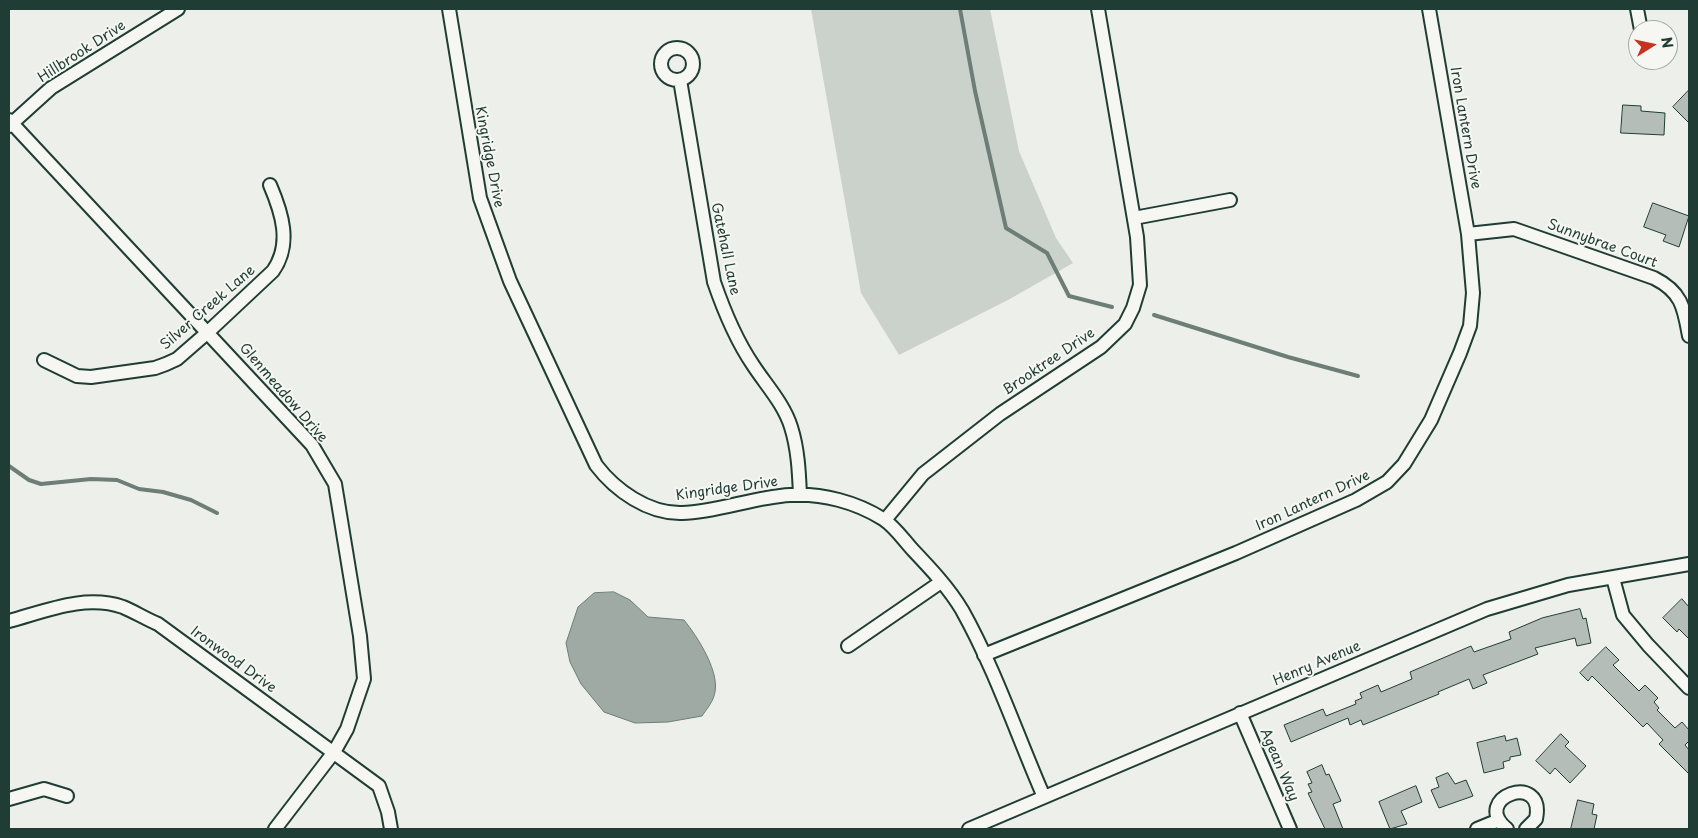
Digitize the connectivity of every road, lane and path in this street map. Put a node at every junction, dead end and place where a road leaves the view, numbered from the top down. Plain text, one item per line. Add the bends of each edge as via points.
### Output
1 (178, 9) edge
2 (449, 9) edge
3 (1098, 9) edge
4 (1430, 9) edge
5 (680, 80) dead end
6 (10, 123) edge
7 (270, 185) dead end
8 (1230, 200) dead end
9 (1134, 218) junction
10 (1468, 234) junction
11 (208, 332) junction
12 (1689, 336) edge
13 (44, 360) dead end
14 (800, 495) junction
15 (885, 520) junction
16 (1689, 564) edge
17 (1613, 578) junction
18 (941, 582) junction
19 (9, 621) edge
20 (848, 646) dead end
21 (984, 655) junction
22 (1689, 688) edge
23 (1240, 713) junction
24 (334, 752) junction
25 (67, 796) dead end
26 (1044, 797) junction
27 (9, 799) edge
28 (1503, 825) edge
29 (275, 829) edge
30 (391, 829) edge
31 (969, 829) edge
32 (1290, 829) edge
33 (1478, 829) edge
34 (1526, 829) edge

1 - 6 street, Hillbrook Drive via 51,88
2 - 14 street, Kingridge Drive via 480,198 510,280 596,465 622,493 661,510 681,513
3 - 9 street, Brooktree Drive
4 - 10 street, Iron Lantern Drive
5 - 14 street, Gatehall Lane via 714,282 724,312 791,426
6 - 11 street, Glenmeadow Drive
7 - 11 street, Silver Creek Lane via 281,212 284,249 280,262
8 - 9 street
9 - 15 street, Brooktree Drive via 1140,285 1134,308 1125,324 1101,347 951,451 923,474
10 - 12 street, Sunnybrae Court via 1514,229 1654,278 1669,286 1684,306
10 - 21 street, Iron Lantern Drive via 1473,293 1470,326 1431,420 1404,464 1387,482 1356,500 1236,553
11 - 13 street, Silver Creek Lane via 177,358 155,368 77,376
11 - 24 street, Glenmeadow Drive via 312,445 335,484 364,678 347,729
14 - 15 street, Kingridge Drive via 845,501
15 - 18 street, Kingridge Drive
16 - 17 street, Henry Avenue
17 - 22 street via 1623,615
17 - 23 street, Henry Avenue via 1568,585 1487,609
18 - 20 street
18 - 21 street, Kingridge Drive via 961,609
19 - 24 street, Ironwood Drive via 76,602 122,607 158,624
21 - 26 street, Kingridge Drive
23 - 26 street, Henry Avenue
23 - 32 street, Agean Way
24 - 29 street, Glenmeadow Drive
24 - 30 street, Ironwood Drive via 379,786
25 - 27 street via 44,789
26 - 31 street, Henry Avenue
28 - 33 street
28 - 34 street via 1498,807 1502,799 1507,794 1522,792 1533,799 1537,812 1536,819

